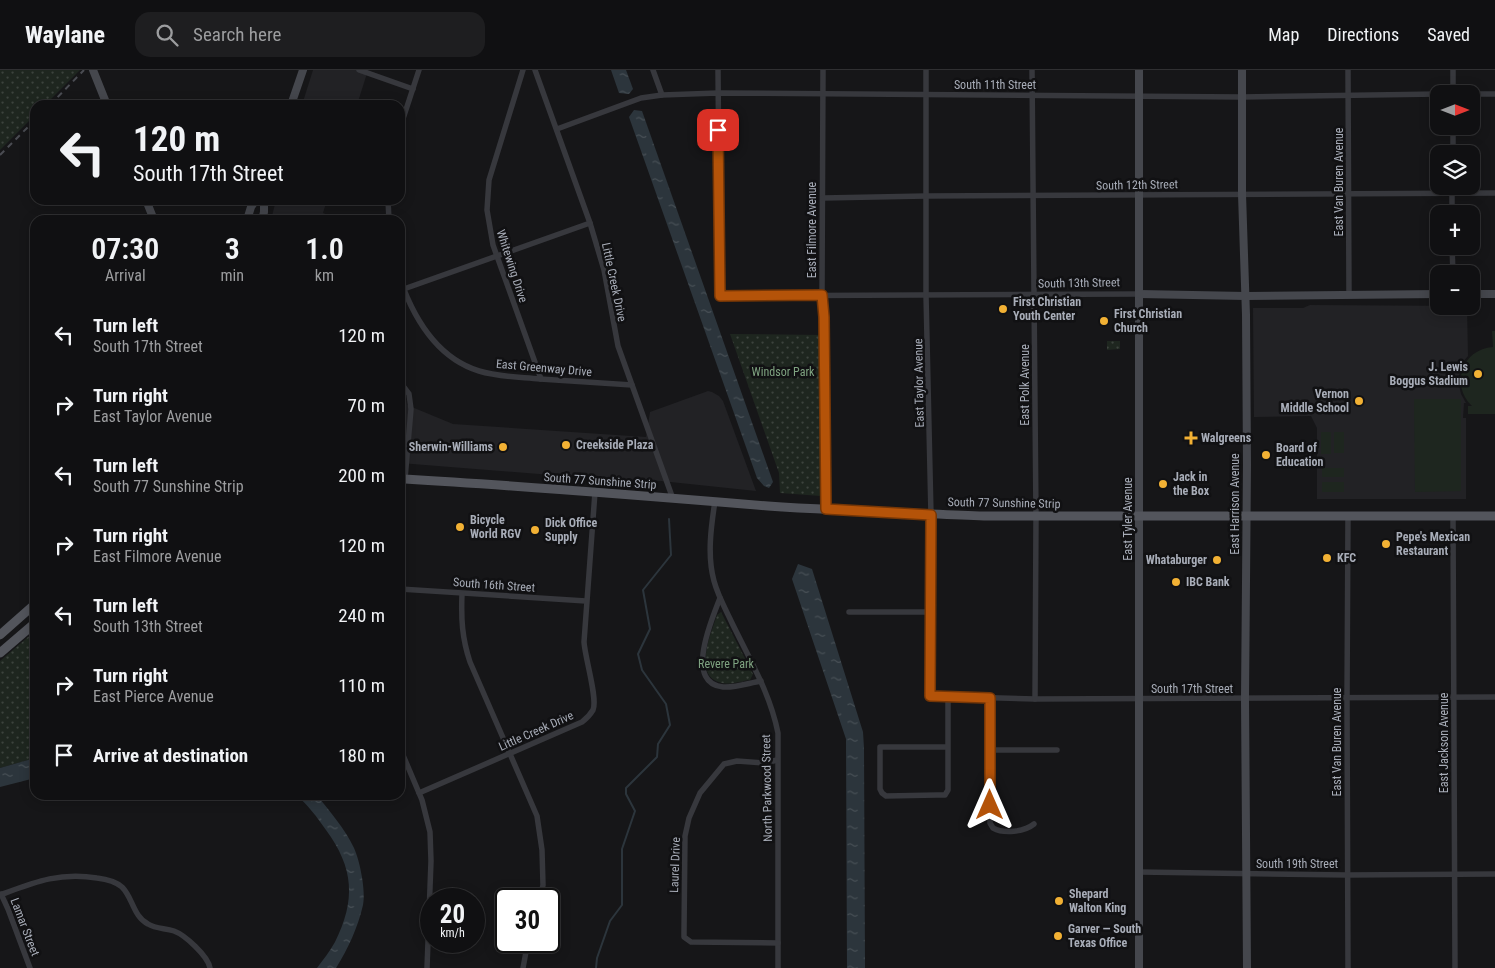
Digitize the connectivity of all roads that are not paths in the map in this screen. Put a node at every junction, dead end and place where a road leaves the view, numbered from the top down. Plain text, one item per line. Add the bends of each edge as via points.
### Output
1 (93, 70) edge
2 (303, 70) edge
3 (359, 70) edge
4 (419, 70) edge
5 (524, 70) edge
6 (535, 70) edge
7 (653, 70) edge
8 (718, 70) edge
9 (823, 70) edge
10 (926, 70) edge
11 (1032, 70) edge
12 (1139, 70) edge
13 (1242, 70) edge
14 (1348, 70) edge
15 (1453, 70) edge
16 (1453, 85) edge
17 (413, 89) junction
18 (718, 93) junction
19 (823, 94) junction
20 (926, 94) junction
21 (1348, 94) junction
22 (1430, 94) edge
23 (1480, 94) edge
24 (1495, 94) edge
25 (662, 95) junction
26 (1032, 95) junction
27 (1139, 96) junction
28 (1242, 97) junction
29 (105, 100) edge
30 (294, 100) edge
31 (405, 113) edge
32 (557, 129) junction
33 (1242, 194) junction
34 (1349, 194) junction
35 (1430, 194) edge
36 (1480, 194) edge
37 (1495, 194) edge
38 (926, 196) junction
39 (1034, 196) junction
40 (1138, 196) junction
41 (823, 198) junction
42 (590, 223) junction
43 (498, 256) junction
44 (405, 289) edge
45 (1139, 294) junction
46 (1349, 294) junction
47 (1430, 294) edge
48 (1480, 294) edge
49 (1495, 294) edge
50 (822, 295) junction
51 (926, 295) junction
52 (1035, 295) junction
53 (405, 296) edge
54 (1246, 296) junction
55 (541, 379) junction
56 (632, 386) junction
57 (405, 389) edge
58 (405, 456) edge
59 (405, 479) edge
60 (595, 492) junction
61 (673, 499) junction
62 (715, 501) junction
63 (826, 509) junction
64 (931, 515) junction
65 (1348, 515) junction
66 (1036, 516) junction
67 (1139, 516) junction
68 (1246, 516) junction
69 (1495, 516) edge
70 (1454, 517) junction
71 (405, 589) edge
72 (462, 594) junction
73 (720, 598) junction
74 (586, 601) junction
75 (30, 608) edge
76 (849, 612) dead end
77 (930, 612) junction
78 (30, 627) edge
79 (0, 635) edge
80 (0, 653) edge
81 (761, 681) junction
82 (930, 696) joint
83 (948, 697) junction
84 (1495, 697) edge
85 (990, 698) junction
86 (1454, 698) junction
87 (1347, 699) junction
88 (1034, 700) junction
89 (1140, 700) junction
90 (1245, 700) junction
91 (948, 747) junction
92 (990, 750) junction
93 (1057, 750) dead end
94 (510, 753) junction
95 (405, 760) edge
96 (778, 760) junction
97 (419, 793) junction
98 (1034, 824) dead end
99 (1139, 872) junction
100 (1246, 874) junction
101 (1455, 874) junction
102 (1495, 874) edge
103 (1347, 875) junction
104 (542, 888) edge
105 (1, 894) edge
106 (778, 943) junction
107 (526, 953) edge
108 (30, 968) edge
109 (210, 968) edge
110 (427, 968) edge
111 (523, 968) edge
112 (778, 968) edge
113 (1139, 968) edge
114 (1247, 968) edge
115 (1348, 968) edge
116 (1455, 968) edge

1 - 29 main road
2 - 30 main road
3 - 17 street
4 - 17 street
5 - 43 street, Whitewing Drive via 487,191 488,220
6 - 32 street, Little Creek Drive
7 - 25 street
8 - 18 street
9 - 19 street, East Filmore Avenue
10 - 20 street, East Taylor Avenue
11 - 26 street, East Polk Avenue
12 - 27 main road, East Tyler Avenue
13 - 28 main road, East Harrison Avenue
14 - 21 street, East Van Buren Avenue
15 - 16 street
17 - 31 street
18 - 19 street, South 11th Street
18 - 25 street, South 11th Street
18 - 50 street, South 13th Street via 720,296
19 - 20 street, South 11th Street
19 - 41 street, East Filmore Avenue
20 - 26 street, South 11th Street
20 - 38 street, East Taylor Avenue
21 - 22 street, South 11th Street
21 - 28 street, South 11th Street
21 - 34 street, East Van Buren Avenue
23 - 24 street
25 - 32 street, South 11th Street via 629,102
26 - 27 street, South 11th Street
26 - 39 street, East Polk Avenue
27 - 28 street, South 11th Street
27 - 40 main road, East Tyler Avenue
28 - 33 main road, East Harrison Avenue
32 - 42 street, Little Creek Drive
33 - 34 street, South 12th Street
33 - 40 street, South 12th Street
33 - 54 main road, East Harrison Avenue
34 - 35 street, South 12th Street
34 - 46 street, East Van Buren Avenue
36 - 37 street, South 12th Street
38 - 39 street, South 12th Street
38 - 41 street, South 12th Street
38 - 51 street, East Taylor Avenue
39 - 40 street, South 12th Street
39 - 52 street, East Polk Avenue
40 - 45 main road, East Tyler Avenue
41 - 50 street, East Filmore Avenue
42 - 43 street
42 - 56 street, Little Creek Drive via 604,270 618,346
43 - 44 street
43 - 55 street, Whitewing Drive
45 - 52 street, South 13th Street
45 - 54 main road, South 13th Street
45 - 67 main road, East Tyler Avenue
46 - 47 main road, South 13th Street
46 - 54 main road, South 13th Street
48 - 49 main road
50 - 51 street, South 13th Street
50 - 63 street, East Filmore Avenue
51 - 52 street, South 13th Street
51 - 64 street, East Taylor Avenue
52 - 66 street, East Polk Avenue
53 - 55 street, East Greenway Drive via 424,331 453,358 479,371
54 - 68 main road, East Harrison Avenue
55 - 56 street, East Greenway Drive
56 - 61 street, Little Creek Drive
57 - 58 street via 411,409
59 - 60 main road, South 77 Sunshine Strip
60 - 61 main road, South 77 Sunshine Strip
60 - 74 street, Little Creek Drive
61 - 62 main road, South 77 Sunshine Strip
62 - 63 main road, South 77 Sunshine Strip
62 - 73 street, North Parkwood Street via 710,561
63 - 64 main road, South 77 Sunshine Strip
64 - 66 main road, South 77 Sunshine Strip
64 - 77 street, East Taylor Avenue
65 - 68 main road, South 77 Sunshine Strip
65 - 70 main road, South 77 Sunshine Strip
65 - 87 street, East Van Buren Avenue
66 - 67 main road, South 77 Sunshine Strip
66 - 88 street, East Polk Avenue
67 - 68 main road, South 77 Sunshine Strip
67 - 89 main road, East Tyler Avenue
68 - 90 main road, East Harrison Avenue
69 - 70 main road, South 77 Sunshine Strip
70 - 86 street, East Jackson Avenue
71 - 72 street, South 16th Street
72 - 74 street, South 16th Street
72 - 94 street via 461,623 465,646
73 - 81 street, North Parkwood Street
73 - 81 street via 703,650 705,673 712,683 721,686
74 - 94 street, Little Creek Drive via 584,642 594,695 592,711 582,722
75 - 79 main road
76 - 77 street
77 - 82 street, East Taylor Avenue
78 - 80 main road
81 - 96 street, North Parkwood Street via 776,726
82 - 83 street, South 17th Street
83 - 85 street, South 17th Street
83 - 91 street
84 - 86 street, South 17th Street
85 - 88 street, South 17th Street
85 - 92 street
86 - 87 street, South 17th Street
86 - 101 street, East Jackson Avenue
87 - 90 street, South 17th Street
87 - 103 street, East Van Buren Avenue
88 - 89 street, South 17th Street
89 - 90 street, South 17th Street
89 - 99 main road, East Tyler Avenue
90 - 100 main road, East Harrison Avenue
91 - 91 street via 948,790 945,795 882,794 880,747
92 - 93 street
92 - 98 street via 990,824 1001,830 1025,830
94 - 97 street, Little Creek Drive
94 - 104 street via 537,816
95 - 97 street
96 - 106 street, North Parkwood Street
96 - 106 street, Laurel Drive via 724,764 700,793 685,836 684,932 684,937 691,942
97 - 110 street via 431,839
99 - 100 street, South 19th Street
99 - 113 main road, East Tyler Avenue
100 - 103 street, South 19th Street
100 - 114 main road, East Harrison Avenue
101 - 102 street, South 19th Street
101 - 103 street, South 19th Street
101 - 116 street, East Jackson Avenue
103 - 115 street, East Van Buren Avenue
105 - 108 street, Lamar Street
105 - 109 street via 60,876 110,881 122,888 142,920 184,936 206,958
106 - 112 street, North Parkwood Street
107 - 111 street

